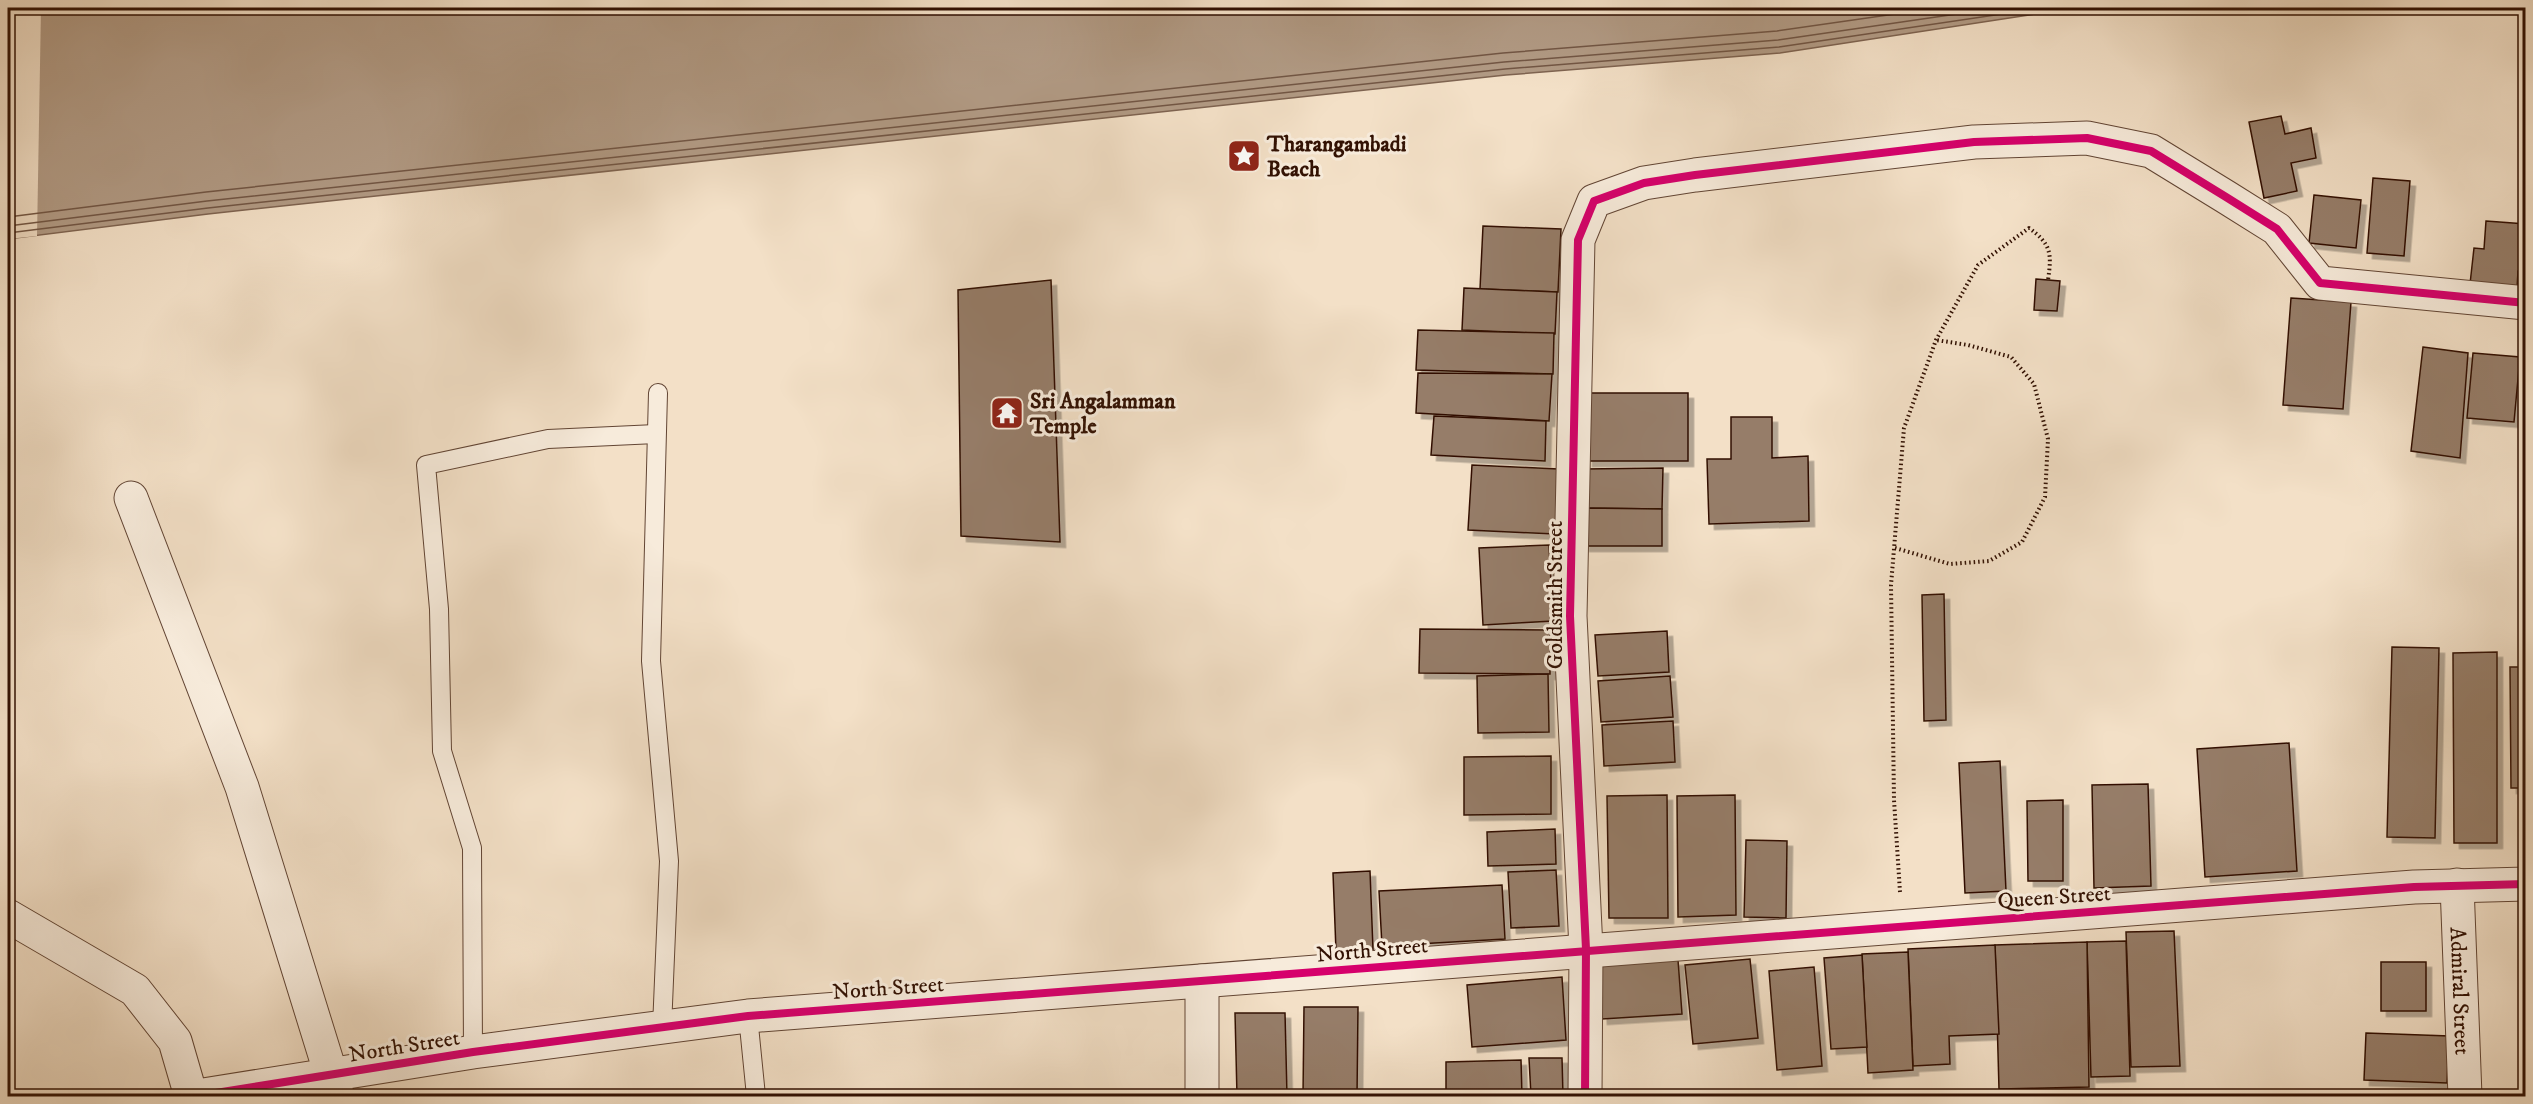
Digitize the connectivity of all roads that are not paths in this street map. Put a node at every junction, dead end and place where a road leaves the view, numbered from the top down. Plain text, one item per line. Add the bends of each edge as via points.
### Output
1 (2526, 303) edge
2 (658, 393) dead end
3 (656, 434) junction
4 (131, 498) dead end
5 (2526, 884) edge
6 (2457, 885) junction
7 (8, 916) edge
8 (1586, 949) junction
9 (1202, 981) junction
10 (748, 1016) junction
11 (662, 1028) junction
12 (472, 1052) junction
13 (334, 1086) edge
14 (191, 1096) edge
15 (196, 1096) edge
16 (756, 1096) edge
17 (1202, 1096) edge
18 (1585, 1096) edge
19 (2465, 1096) edge

1 - 8 street, Goldsmith Street via 2320,283 2277,229 2217,191 2151,151 2087,138 1974,142 1644,183 1594,201 1578,240 1570,616
2 - 3 lane
3 - 11 lane via 651,661 669,861
3 - 12 lane via 548,439 426,465 439,609 442,751 472,848
4 - 13 street via 242,787
5 - 6 street, Queen Street
6 - 8 street, Queen Street
6 - 19 street, Admiral Street
7 - 14 street via 135,990 175,1041
8 - 9 street, North Street
8 - 18 street, Goldsmith Street
9 - 10 street, North Street
9 - 17 street
10 - 11 street, North Street
10 - 16 lane
11 - 12 street, North Street
12 - 13 street, North Street
13 - 15 street, North Street

